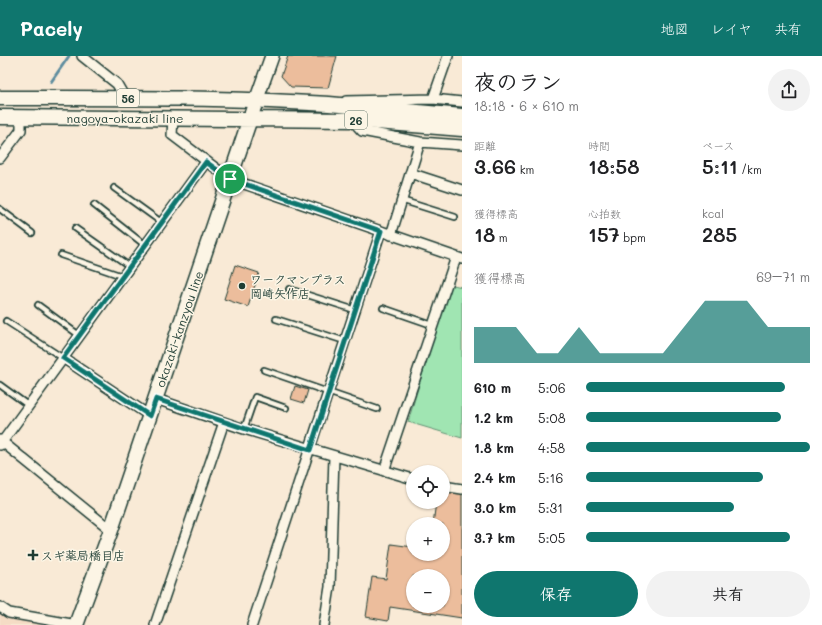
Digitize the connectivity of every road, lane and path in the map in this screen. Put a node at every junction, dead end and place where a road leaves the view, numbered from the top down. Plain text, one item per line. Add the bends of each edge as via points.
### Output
1 (82, 56) edge
2 (272, 56) edge
3 (448, 56) edge
4 (0, 98) edge
5 (125, 98) junction
6 (433, 99) junction
7 (256, 101) junction
8 (462, 102) edge
9 (329, 104) junction
10 (462, 116) edge
11 (0, 117) edge
12 (21, 117) junction
13 (172, 118) junction
14 (250, 119) junction
15 (352, 120) junction
16 (462, 129) edge
17 (420, 142) junction
18 (462, 145) edge
19 (0, 158) edge
20 (206, 162) junction
21 (410, 173) junction
22 (230, 179) junction
23 (114, 188) dead end
24 (462, 190) edge
25 (401, 200) junction
26 (94, 205) dead end
27 (0, 209) edge
28 (455, 217) dead end
29 (161, 222) junction
30 (75, 228) dead end
31 (381, 231) junction
32 (32, 233) dead end
33 (391, 235) junction
34 (145, 245) junction
35 (61, 254) dead end
36 (459, 258) edge
37 (129, 266) junction
38 (122, 276) junction
39 (289, 289) dead end
40 (38, 305) dead end
41 (383, 308) dead end
42 (355, 310) junction
43 (276, 319) dead end
44 (6, 320) dead end
45 (432, 325) junction
46 (80, 335) junction
47 (345, 341) junction
48 (63, 358) junction
49 (264, 370) dead end
50 (0, 385) edge
51 (328, 393) junction
52 (156, 399) junction
53 (29, 406) junction
54 (286, 408) dead end
55 (377, 409) dead end
56 (150, 416) junction
57 (224, 422) junction
58 (244, 429) junction
59 (1, 443) edge
60 (310, 450) junction
61 (334, 456) junction
62 (384, 472) junction
63 (406, 477) edge
64 (450, 487) edge
65 (462, 489) edge
66 (111, 530) junction
67 (0, 607) edge
68 (76, 625) edge
69 (155, 625) edge
70 (252, 625) edge
71 (324, 625) edge

1 - 5 street via 117,84
2 - 7 street
3 - 6 street
4 - 5 main road, nagoya-okazaki line / 56
5 - 7 main road, nagoya-okazaki line / 56
6 - 8 street
6 - 9 street via 352,100
7 - 9 main road, 26
7 - 14 main road, okazaki-kanzyou line
9 - 10 main road, 26
11 - 12 main road, nagoya-okazaki line / 56
12 - 13 main road, nagoya-okazaki line / 56
12 - 19 street via 21,130
13 - 14 main road, nagoya-okazaki line / 56
13 - 20 street via 172,135
14 - 15 main road, 26
14 - 22 main road, okazaki-kanzyou line
15 - 16 main road, 26
15 - 17 street via 362,131
17 - 18 street
17 - 21 street
20 - 22 street
20 - 29 street
21 - 24 street
21 - 25 street
22 - 31 street
22 - 52 main road, okazaki-kanzyou line
23 - 29 lane
25 - 28 lane
25 - 33 street
26 - 34 lane
27 - 32 lane
29 - 34 street
30 - 37 lane
31 - 33 street
31 - 42 street
33 - 36 street
34 - 37 street
35 - 38 lane
36 - 45 street
37 - 38 street
38 - 46 street
39 - 42 lane
40 - 46 lane
41 - 45 lane
42 - 47 street
43 - 47 lane
44 - 48 lane
45 - 62 street
46 - 48 street
47 - 51 street
48 - 53 street
48 - 56 street
49 - 51 lane
50 - 53 lane
51 - 55 lane
51 - 60 street
52 - 56 main road, okazaki-kanzyou line
52 - 57 street
53 - 59 street
54 - 58 lane via 255,397
56 - 66 main road, okazaki-kanzyou line
57 - 58 street
57 - 69 street
58 - 60 street
59 - 66 street
60 - 61 street
60 - 70 street
61 - 62 street
61 - 71 street via 330,587
62 - 63 street
64 - 65 street
66 - 68 main road, okazaki-kanzyou line
67 - 68 street via 9,613

